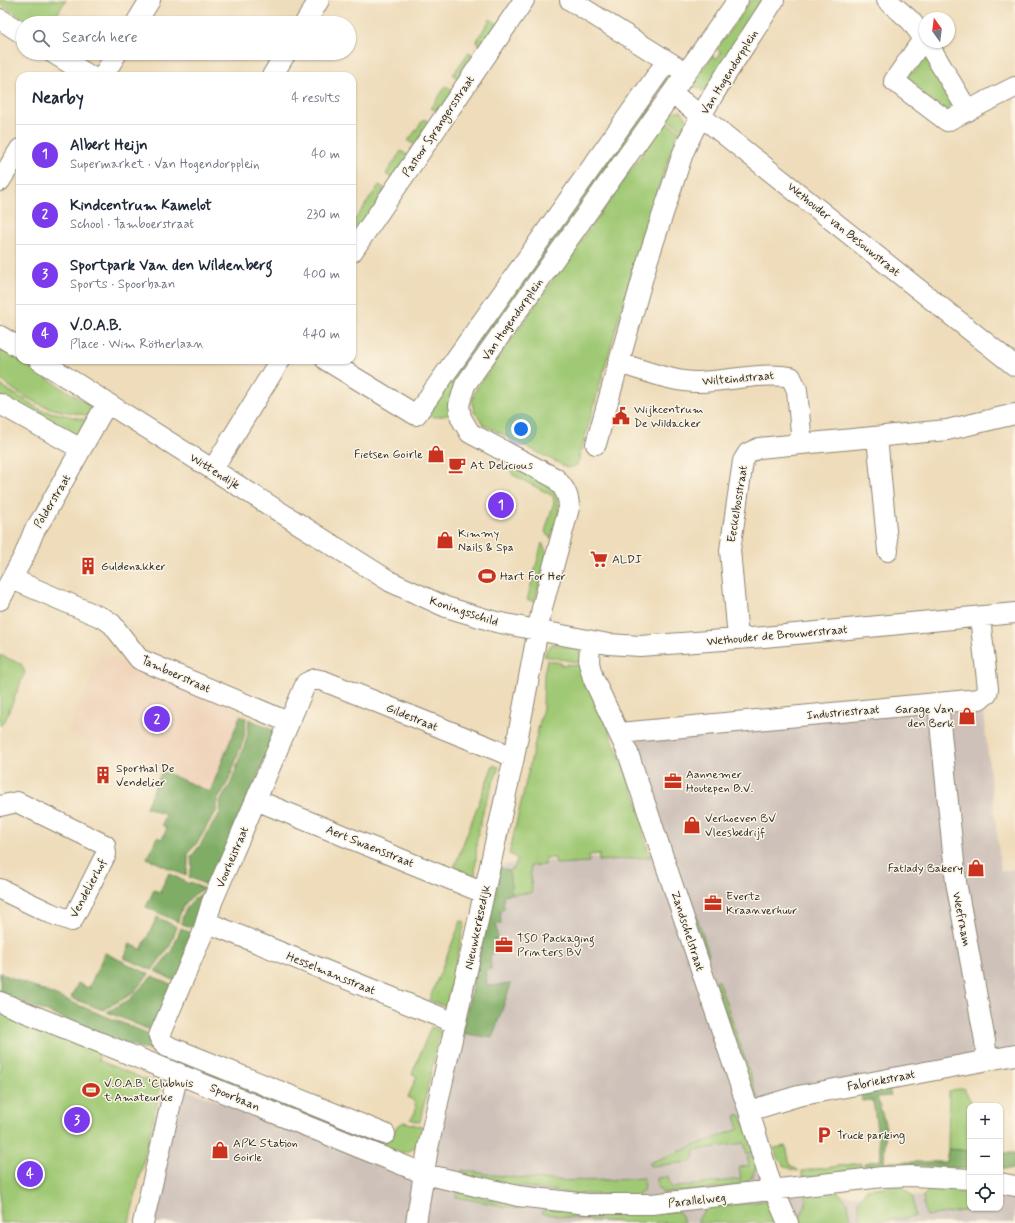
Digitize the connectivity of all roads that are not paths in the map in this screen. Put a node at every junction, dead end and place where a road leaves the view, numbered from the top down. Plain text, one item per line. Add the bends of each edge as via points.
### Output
1 (150, 0) edge
2 (319, 0) edge
3 (524, 0) edge
4 (570, 0) edge
5 (738, 0) edge
6 (774, 0) edge
7 (887, 0) edge
8 (140, 16) edge
9 (309, 16) edge
10 (0, 20) edge
11 (16, 30) edge
12 (919, 32) edge
13 (919, 48) edge
14 (930, 48) edge
15 (59, 60) edge
16 (113, 60) edge
17 (282, 60) edge
18 (667, 61) junction
19 (69, 71) edge
20 (105, 72) edge
21 (274, 72) edge
22 (686, 73) junction
23 (1015, 88) edge
24 (672, 92) junction
25 (968, 111) junction
26 (702, 116) junction
27 (16, 155) edge
28 (0, 181) edge
29 (356, 243) edge
30 (0, 336) edge
31 (16, 346) edge
32 (618, 363) junction
33 (49, 364) edge
34 (278, 364) edge
35 (333, 364) edge
36 (1015, 366) edge
37 (107, 403) junction
38 (0, 404) edge
39 (1015, 414) edge
40 (877, 437) junction
41 (596, 444) dead end
42 (802, 444) junction
43 (82, 449) junction
44 (213, 469) junction
45 (888, 551) dead end
46 (12, 579) junction
47 (391, 582) joint
48 (0, 600) edge
49 (1015, 613) edge
50 (980, 617) junction
51 (539, 631) junction
52 (738, 638) junction
53 (590, 641) junction
54 (310, 681) joint
55 (938, 703) junction
56 (288, 722) junction
57 (620, 733) junction
58 (514, 757) junction
59 (256, 800) junction
60 (0, 806) edge
61 (0, 889) edge
62 (484, 893) junction
63 (206, 922) junction
64 (0, 1002) edge
65 (455, 1024) junction
66 (159, 1036) joint
67 (1015, 1055) edge
68 (983, 1061) junction
69 (178, 1073) junction
70 (749, 1111) junction
71 (385, 1134) dead end
72 (425, 1174) junction
73 (967, 1179) edge
74 (1003, 1184) edge
75 (1015, 1186) edge
76 (776, 1190) junction
77 (143, 1223) edge
78 (416, 1223) edge
79 (788, 1223) edge

1 - 8 street
2 - 9 street
3 - 29 street, Pastoor Sprangersstraat
4 - 18 street
5 - 22 street, Van Hogendorpplein
6 - 26 street, Van Hogendorpplein
7 - 12 street via 911,21
10 - 11 street
13 - 25 street via 894,81 947,122
14 - 25 street
15 - 19 street
16 - 20 street
17 - 21 street
18 - 22 street
18 - 35 street, Van Hogendorpplein via 416,415
22 - 24 street, Van Hogendorpplein
23 - 25 street
24 - 26 street, Wethouder van Besouwstraat
24 - 51 street, Van Hogendorpplein via 465,385 460,398 461,418 470,433 555,478 566,492 569,508 542,608
26 - 32 street, Van Hogendorpplein via 685,148 664,205
26 - 36 street, Wethouder van Besouwstraat
27 - 28 street
30 - 31 street
32 - 41 street, Van Hogendorpplein
32 - 42 street, Wilteindstraat via 680,380 698,382 777,375 791,377 797,390
33 - 37 street, Wittendijk
34 - 44 street
37 - 43 street, Polderstraat
37 - 44 street, Wittendijk
38 - 43 street
39 - 40 street, Eeckelbosstraat via 947,430
40 - 42 street, Eeckelbosstraat
40 - 45 street
42 - 52 street, Eeckelbosstraat via 759,448 748,453 743,461 730,550
43 - 46 street, Polderstraat via 34,531
44 - 47 street, Wittendijk
46 - 48 street, Polderstraat
46 - 56 street, Tamboerstraat via 105,619 112,624 139,659
47 - 51 street, Koningsschild via 446,607 496,622
49 - 50 street, Wethouder de Brouwerstraat
50 - 52 street, Wethouder de Brouwerstraat
50 - 55 street, Industriestraat via 987,694 979,700
51 - 53 street, Wethouder de Brouwerstraat
51 - 58 street, Nieuwkerksedijk
52 - 53 street, Wethouder de Brouwerstraat via 640,646
53 - 57 street, Zandschelstraat via 589,663 592,678
54 - 56 street, Voorheistraat via 301,692
54 - 58 street, Gildestraat via 324,681
55 - 57 street, Industriestraat
55 - 68 street, Weefraam via 956,882 985,1041
56 - 59 street, Voorheistraat
57 - 70 street, Zandschelstraat
58 - 62 street, Nieuwkerksedijk
59 - 62 street, Aert Swaensstraat
59 - 63 street, Voorheistraat
60 - 61 street, Vendelierhof via 17,802 105,845 106,854 72,922
62 - 65 street, Nieuwkerksedijk
63 - 65 street, Hesselmansstraat
63 - 66 street, Voorheistraat
64 - 69 street, Spoorbaan
65 - 72 street, Nieuwkerksedijk via 428,1148
66 - 71 street, Spoorbaan via 160,1041 166,1045
67 - 68 street, Fabriekstraat
68 - 70 street, Fabriekstraat via 798,1096
69 - 72 street, Spoorbaan
69 - 77 street
70 - 76 street, Zandschelstraat via 770,1181
72 - 76 street, Parallelweg via 518,1196 587,1204 660,1204
72 - 78 street, Nieuwkerksedijk
73 - 76 street, Parallelweg via 890,1177
74 - 75 street
76 - 79 street, Zandschelstraat

